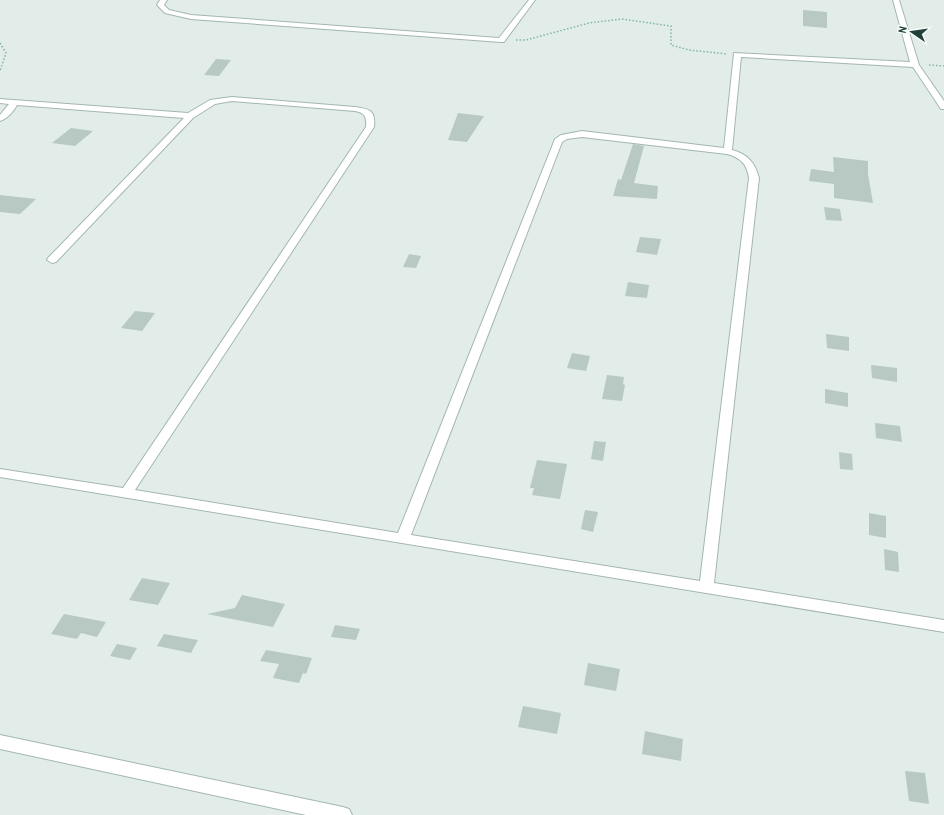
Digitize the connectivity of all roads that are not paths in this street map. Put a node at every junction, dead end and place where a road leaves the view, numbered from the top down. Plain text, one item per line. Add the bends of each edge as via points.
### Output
1 (164, 0) edge
2 (532, 0) edge
3 (896, 0) edge
4 (915, 65) junction
5 (0, 101) edge
6 (14, 103) junction
7 (944, 107) edge
8 (190, 116) junction
9 (0, 119) edge
10 (728, 151) junction
11 (52, 260) dead end
12 (0, 473) edge
13 (126, 494) junction
14 (404, 538) junction
15 (706, 587) junction
16 (944, 626) edge
17 (0, 742) edge
18 (343, 815) edge

1 - 2 street via 160,5 167,12 191,17 501,40
3 - 4 street
4 - 7 street
4 - 10 street via 737,55
5 - 6 street
6 - 8 street
6 - 9 street
8 - 11 street
8 - 13 street via 213,102 232,99 355,109 365,111 371,120 370,127
10 - 14 street via 582,134 564,137 558,141
10 - 15 street via 744,158 752,168 754,178
12 - 13 street
13 - 14 street
14 - 15 street
15 - 16 street
17 - 18 street

